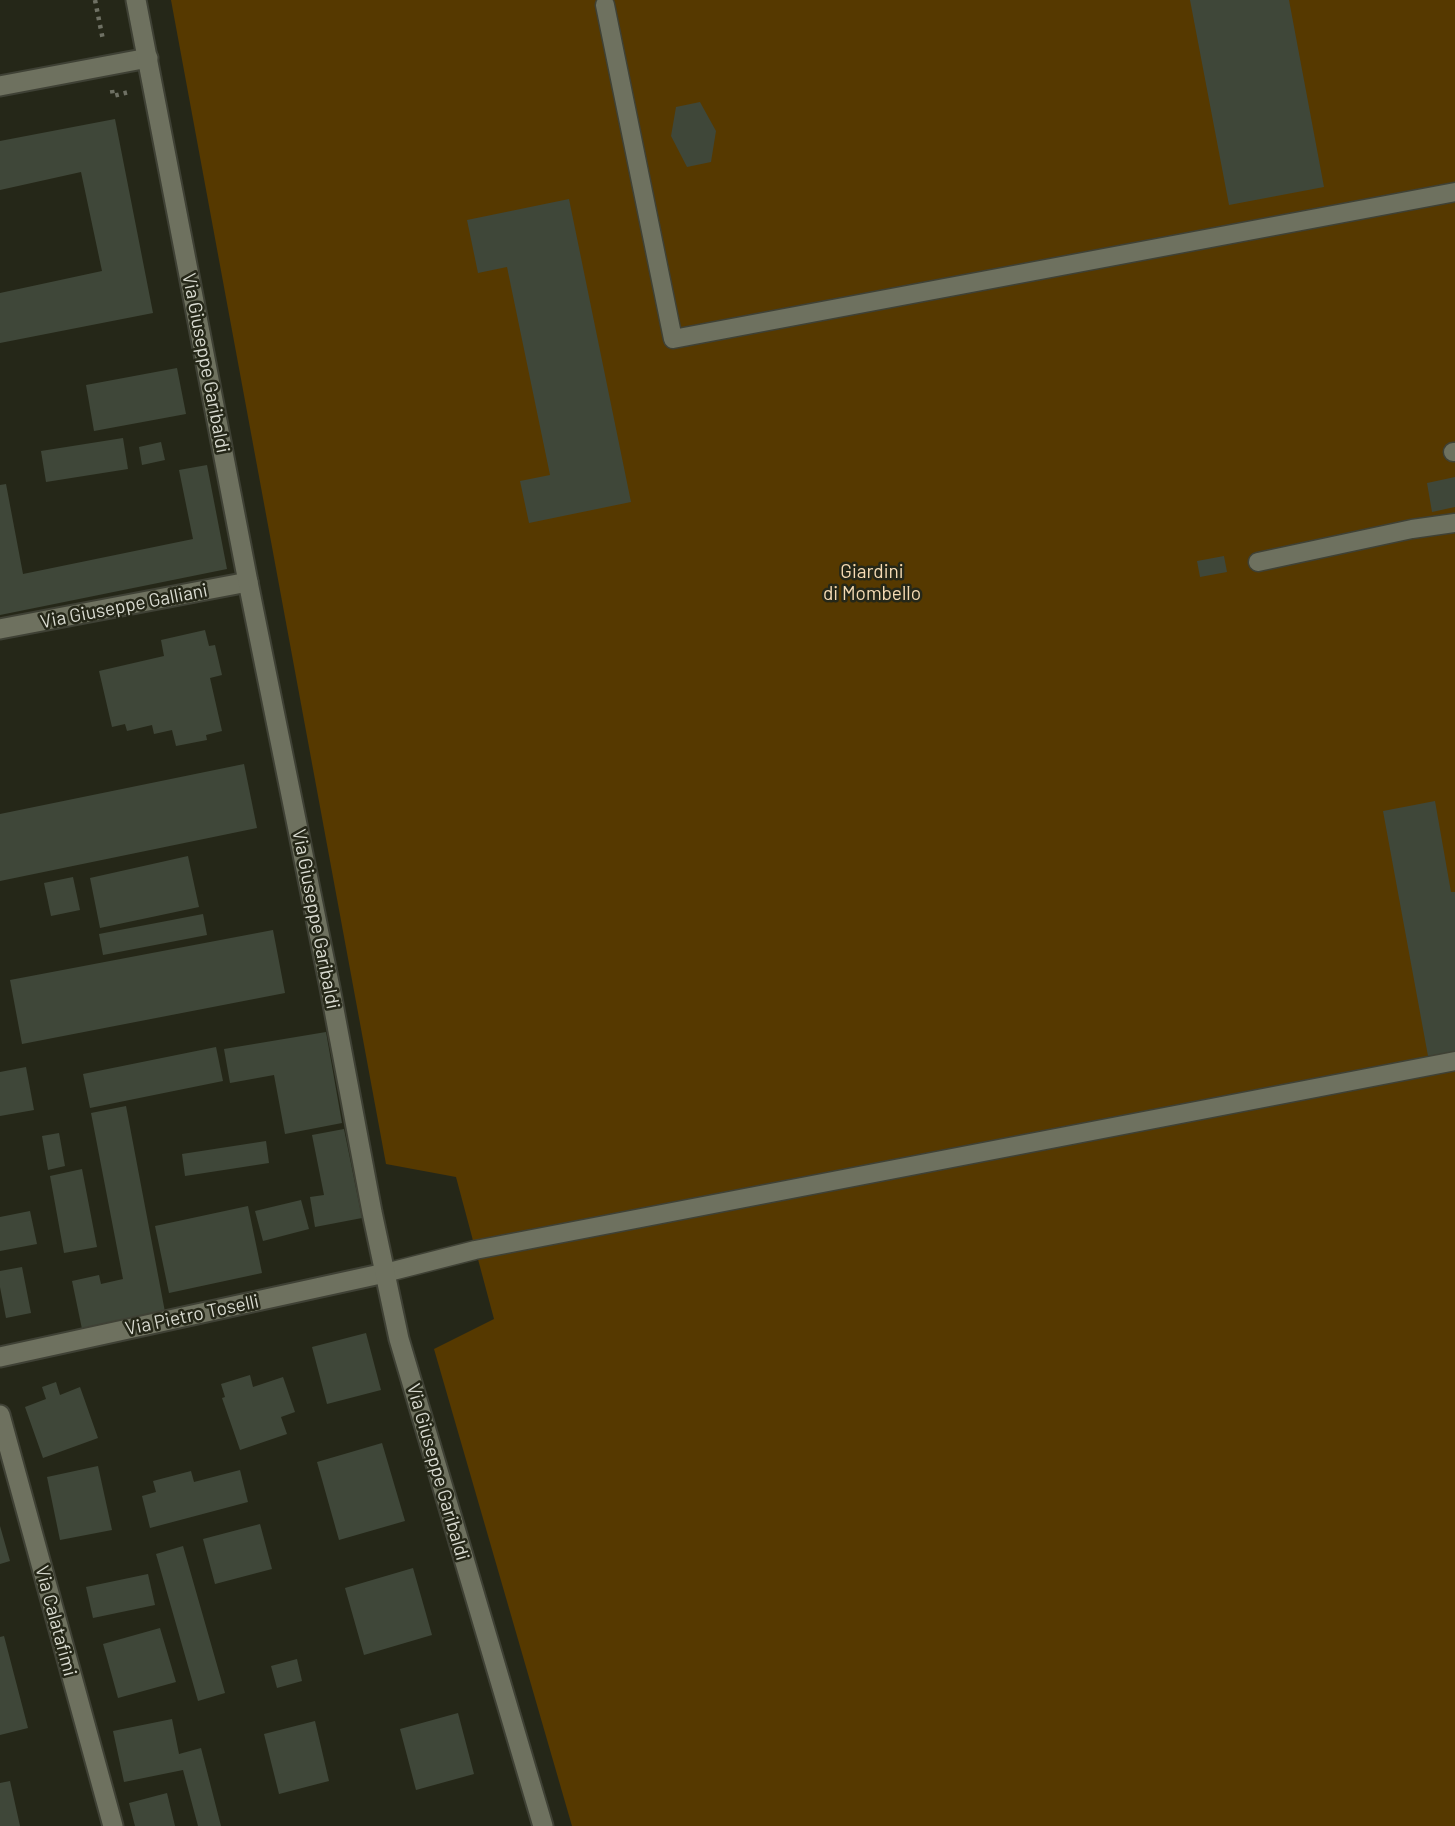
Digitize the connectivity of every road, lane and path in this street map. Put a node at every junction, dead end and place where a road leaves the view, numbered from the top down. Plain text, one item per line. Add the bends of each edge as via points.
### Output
1 (136, 0) edge
2 (605, 5) dead end
3 (148, 58) junction
4 (0, 86) edge
5 (1455, 192) edge
6 (1455, 523) edge
7 (1258, 562) dead end
8 (248, 582) junction
9 (0, 629) edge
10 (1455, 1062) edge
11 (385, 1273) junction
12 (0, 1357) edge
13 (0, 1415) edge
14 (113, 1826) edge
15 (543, 1826) edge

1 - 3 street, Via Giuseppe Garibaldi
2 - 5 lane via 673,339
3 - 4 street
3 - 8 street, Via Giuseppe Garibaldi
6 - 7 lane
8 - 9 street, Via Giuseppe Galliani
8 - 11 street, Via Giuseppe Garibaldi
10 - 11 lane via 475,1250
11 - 12 street, Via Pietro Toselli
11 - 15 street, Via Giuseppe Garibaldi via 399,1339
13 - 14 street, Via Calatafimi

